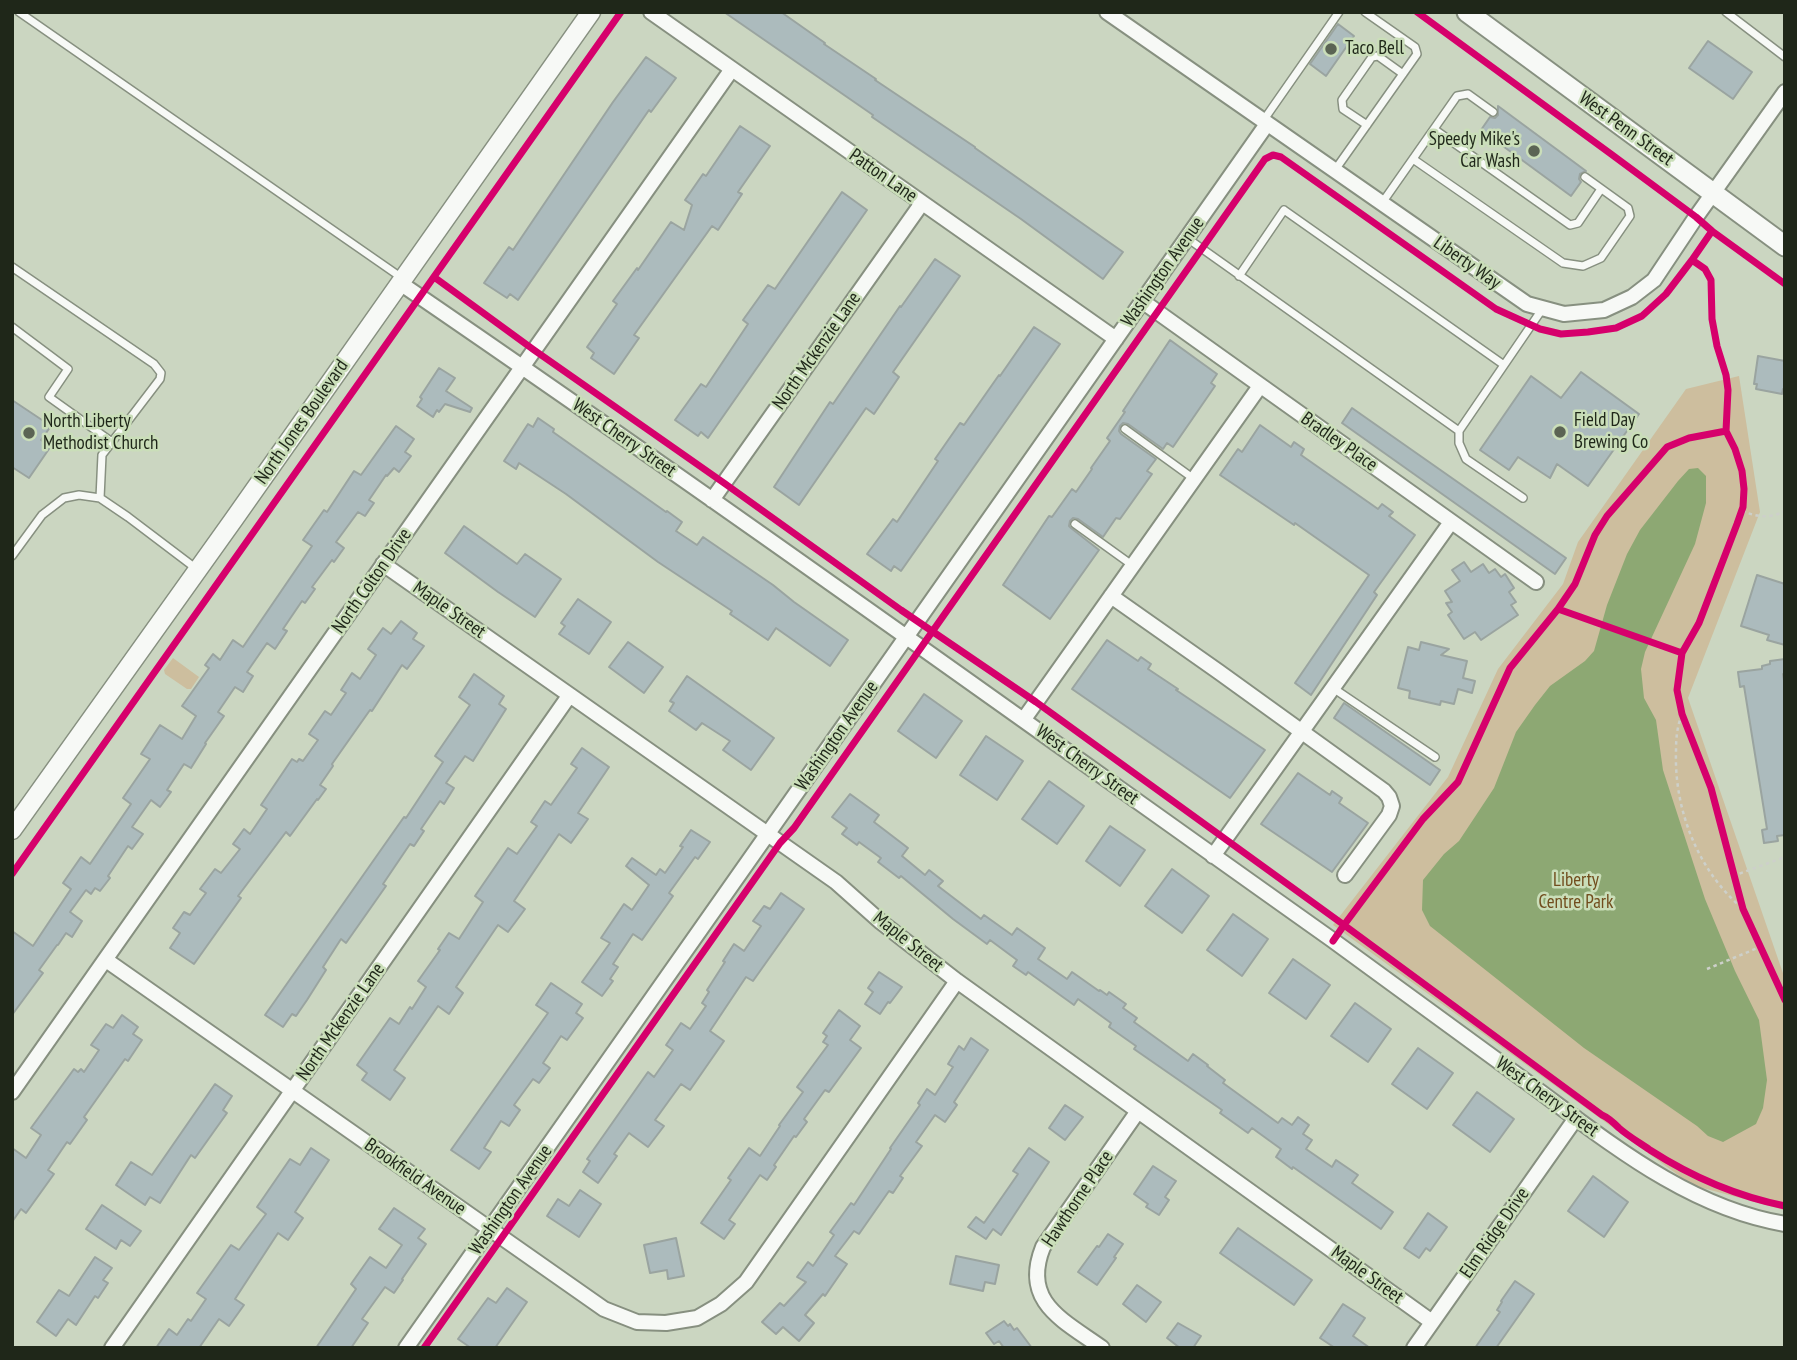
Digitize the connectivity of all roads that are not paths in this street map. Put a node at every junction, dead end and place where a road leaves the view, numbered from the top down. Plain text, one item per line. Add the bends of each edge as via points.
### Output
1 (19, 12) edge
2 (591, 12) edge
3 (651, 12) edge
4 (1107, 12) edge
5 (1339, 12) edge
6 (1365, 12) edge
7 (1467, 12) edge
8 (1726, 12) edge
9 (1785, 57) edge
10 (732, 69) junction
11 (1403, 74) junction
12 (1785, 92) edge
13 (1493, 112) dead end
14 (1265, 122) junction
15 (1367, 125) junction
16 (1434, 129) junction
17 (1413, 159) junction
18 (1335, 170) junction
19 (1585, 177) dead end
20 (1601, 189) junction
21 (1713, 193) junction
22 (922, 203) junction
23 (1382, 203) junction
24 (1186, 238) junction
25 (1785, 246) edge
26 (12, 267) edge
27 (1239, 276) junction
28 (401, 281) junction
29 (1142, 302) junction
30 (1544, 308) junction
31 (12, 327) edge
32 (1115, 339) junction
33 (1504, 365) junction
34 (522, 368) junction
35 (1260, 386) junction
36 (1125, 429) dead end
37 (1459, 431) junction
38 (112, 442) junction
39 (1194, 479) junction
40 (100, 498) junction
41 (1523, 498) dead end
42 (712, 500) junction
43 (1451, 522) junction
44 (1075, 524) dead end
45 (12, 556) edge
46 (383, 564) junction
47 (1132, 565) junction
48 (198, 569) junction
49 (1536, 582) dead end
50 (1111, 596) junction
51 (907, 636) junction
52 (1333, 687) junction
53 (569, 696) junction
54 (1024, 719) junction
55 (1301, 731) junction
56 (1435, 757) dead end
57 (12, 830) edge
58 (767, 834) junction
59 (1213, 856) junction
60 (1345, 875) dead end
61 (106, 960) junction
62 (957, 981) junction
63 (292, 1091) junction
64 (12, 1092) edge
65 (1138, 1111) junction
66 (1576, 1118) junction
67 (1785, 1224) edge
68 (490, 1229) junction
69 (1432, 1322) junction
70 (112, 1348) edge
71 (406, 1348) edge
72 (1102, 1348) edge
73 (1413, 1348) edge

1 - 28 lane
2 - 28 street, North Jones Boulevard
3 - 10 street, Patton Lane
4 - 14 street, Liberty Way
5 - 14 lane
6 - 11 lane via 1415,47 1417,54
7 - 21 main road, West Penn Street
8 - 9 lane
10 - 22 street, Patton Lane
10 - 34 street, North Colton Drive
11 - 15 lane
11 - 15 lane via 1378,56 1364,68 1342,100 1343,108
12 - 21 street, Liberty Way
13 - 16 lane via 1468,94 1457,96
14 - 18 street, Liberty Way
14 - 24 street, Washington Avenue
15 - 18 lane
16 - 17 lane
16 - 20 lane via 1570,225 1577,223
17 - 20 lane via 1563,263 1583,266 1601,258 1630,216 1628,208
17 - 23 lane
18 - 23 street, Liberty Way
19 - 20 lane
21 - 25 main road, West Penn Street
21 - 30 street, Liberty Way via 1654,280 1632,297 1604,310 1564,314
22 - 32 street, Patton Lane
22 - 42 street, North Mckenzie Lane
23 - 30 street, Liberty Way via 1527,304
24 - 27 lane
24 - 29 street, Washington Avenue
26 - 38 lane via 161,373
27 - 33 lane via 1284,210
27 - 37 lane
28 - 34 street, West Cherry Street
28 - 48 street, North Jones Boulevard
29 - 32 street, Washington Avenue
29 - 35 street, Bradley Place
30 - 33 lane
31 - 38 lane via 68,369 49,397
32 - 51 street, Washington Avenue
33 - 37 lane
34 - 42 street, West Cherry Street
34 - 46 street, North Colton Drive
35 - 39 street
35 - 43 street, Bradley Place
36 - 39 lane
37 - 41 lane via 1466,458
38 - 40 lane via 102,455
39 - 47 street
40 - 45 lane via 64,498 41,514
40 - 48 lane
42 - 51 street, West Cherry Street
43 - 49 street, Bradley Place
43 - 52 street
44 - 47 lane
46 - 53 street, Maple Street
46 - 61 street, North Colton Drive
47 - 50 street
48 - 57 street, North Jones Boulevard
50 - 54 street
50 - 55 street
51 - 54 street, West Cherry Street
51 - 58 street, Washington Avenue
52 - 55 street
52 - 56 lane
53 - 58 street, Maple Street
53 - 63 street, North Mckenzie Lane
54 - 59 street, West Cherry Street
55 - 59 street
55 - 60 street via 1384,791 1392,806
58 - 62 street, Maple Street via 836,882
58 - 68 street, Washington Avenue
59 - 66 street, West Cherry Street
61 - 63 street, Brookfield Avenue
61 - 64 street, North Colton Drive
62 - 65 street, Maple Street
62 - 68 street, Brookfield Avenue via 746,1282 722,1304 697,1318 637,1322 604,1310
63 - 68 street, Brookfield Avenue
63 - 70 street, North Mckenzie Lane
65 - 69 street, Maple Street
65 - 72 street, Hawthorne Place via 1038,1262 1036,1278 1046,1305
66 - 67 street, West Cherry Street via 1702,1198
66 - 69 street, Elm Ridge Drive
68 - 71 street, Washington Avenue
69 - 73 street, Elm Ridge Drive

